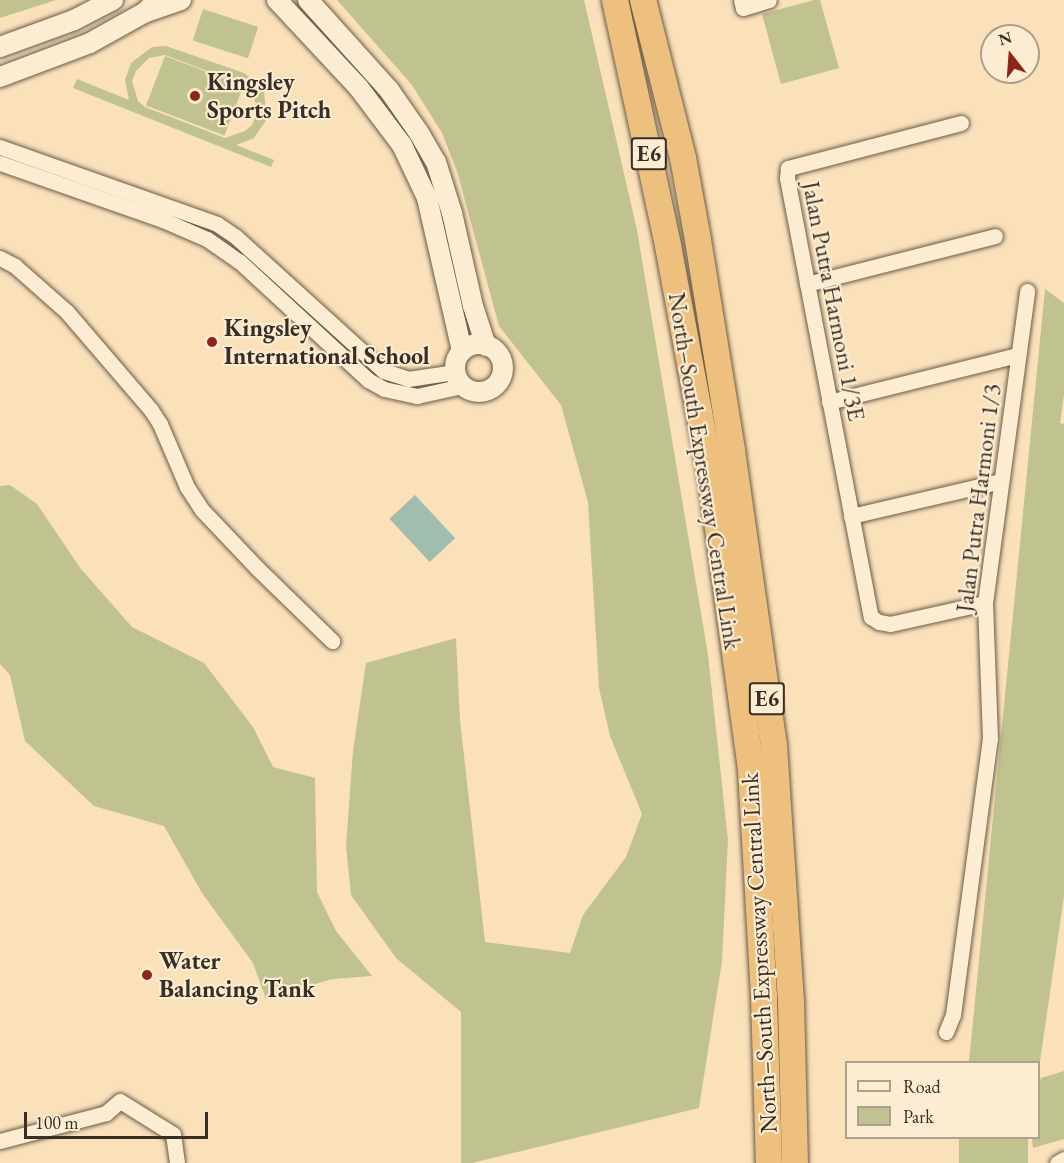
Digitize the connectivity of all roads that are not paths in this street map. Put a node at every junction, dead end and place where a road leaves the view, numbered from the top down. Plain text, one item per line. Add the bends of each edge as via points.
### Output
1 (113, 0) edge
2 (181, 0) edge
3 (308, 0) edge
4 (615, 0) edge
5 (643, 0) edge
6 (769, 0) edge
7 (277, 1) edge
8 (742, 4) edge
9 (151, 6) edge
10 (0, 46) edge
11 (0, 77) edge
12 (961, 123) dead end
13 (0, 147) edge
14 (0, 163) edge
15 (995, 236) dead end
16 (0, 258) edge
17 (807, 284) junction
18 (1027, 291) dead end
19 (486, 346) junction
20 (462, 351) junction
21 (1018, 355) junction
22 (458, 379) junction
23 (830, 402) junction
24 (1001, 481) junction
25 (851, 516) junction
26 (985, 603) junction
27 (332, 641) dead end
28 (946, 1032) dead end
29 (0, 1141) edge
30 (1064, 1159) edge
31 (177, 1163) edge
32 (769, 1163) edge
33 (795, 1163) edge
34 (1058, 1163) edge

1 - 10 main road via 74,20
2 - 9 main road
3 - 19 main road via 388,90 435,162
4 - 32 highway, North–South Expressway Central Link / E6 via 668,246 710,470 751,771
5 - 33 highway, North–South Expressway Central Link / E6 via 683,158 698,240 774,746 791,1000
6 - 8 street
7 - 20 main road via 358,88 402,145 429,207
9 - 11 main road via 90,43
12 - 17 street, Jalan Putra Harmoni 1/3E via 788,168
13 - 22 street via 217,224 384,371 408,379
14 - 22 street via 207,239 239,261 368,380 384,389 417,396
15 - 17 street
16 - 27 street via 15,266 68,312 160,423 187,487 202,510
17 - 23 street, Jalan Putra Harmoni 1/3E
18 - 21 street, Jalan Putra Harmoni 1/3
19 - 20 main road via 473,345
19 - 22 main road via 502,362 500,378 485,391 473,392
20 - 22 main road via 455,364
21 - 23 street
21 - 24 street, Jalan Putra Harmoni 1/3
23 - 25 street, Jalan Putra Harmoni 1/3E
24 - 25 street
24 - 26 street, Jalan Putra Harmoni 1/3
25 - 26 street, Jalan Putra Harmoni 1/3E via 871,617 890,624
26 - 28 street, Jalan Putra Harmoni 1/3 via 990,740 953,1015
29 - 31 street via 106,1113 120,1101 173,1134
30 - 34 street

